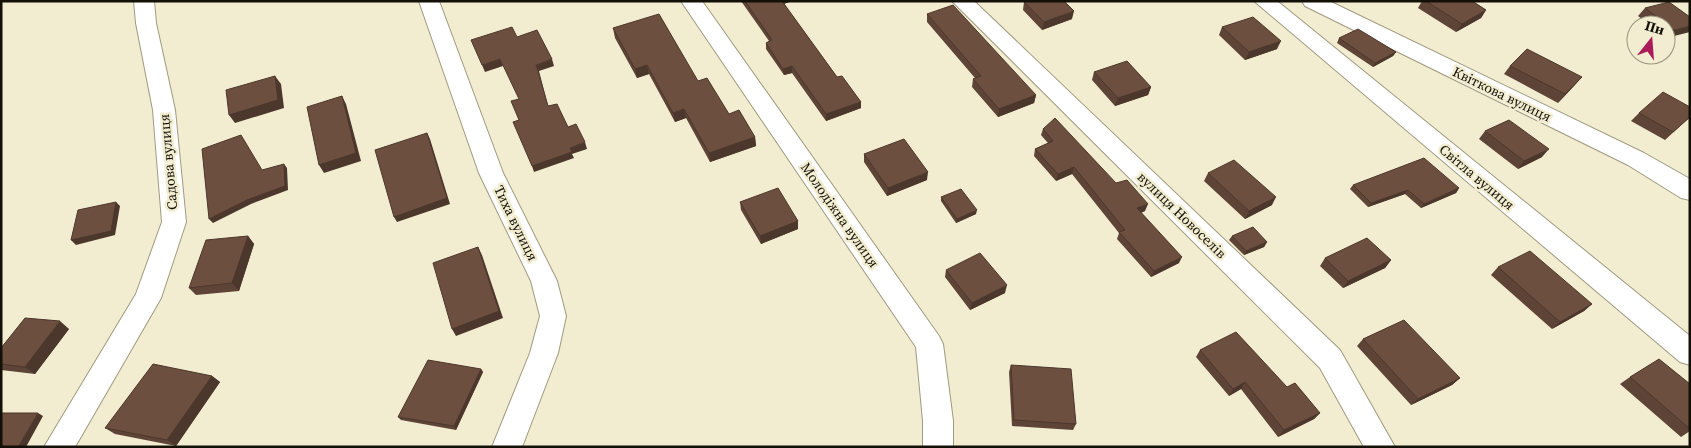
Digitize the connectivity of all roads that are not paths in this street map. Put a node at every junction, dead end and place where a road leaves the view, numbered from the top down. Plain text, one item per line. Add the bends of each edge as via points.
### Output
1 (144, 1) edge
2 (429, 1) edge
3 (692, 1) edge
4 (962, 1) edge
5 (1264, 1) edge
6 (1312, 1) edge
7 (1690, 191) edge
8 (1690, 353) edge
9 (59, 447) edge
10 (507, 447) edge
11 (938, 447) edge
12 (1380, 447) edge

1 - 9 street, Садова вулиця via 164,110 174,222 148,298
2 - 10 street, Тиха вулиця via 491,173 544,281 553,316 544,353
3 - 11 street, Молодіжна вулиця via 929,344
4 - 12 street, вулиця Новоселів via 1330,359
5 - 8 street, Світла вулиця
6 - 7 street, Квіткова вулиця via 1636,158

